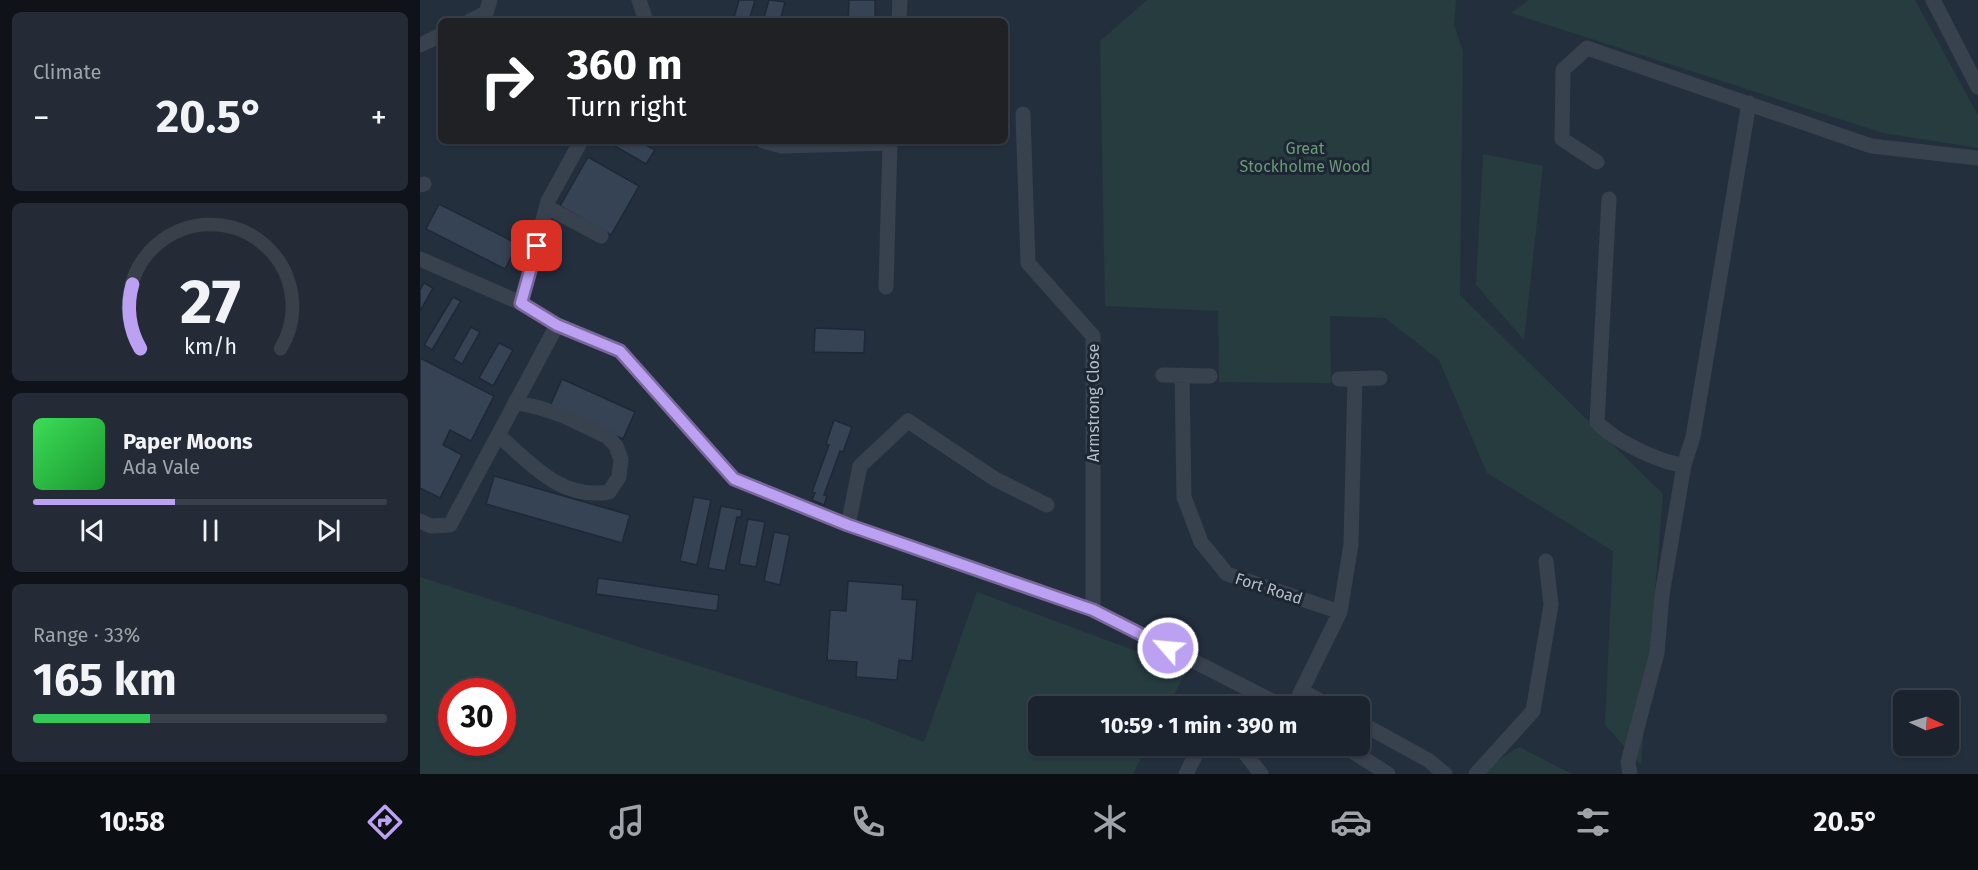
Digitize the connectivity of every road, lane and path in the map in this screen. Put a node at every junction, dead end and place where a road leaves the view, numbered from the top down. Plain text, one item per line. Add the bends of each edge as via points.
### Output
1 (490, 0) edge
2 (639, 0) edge
3 (900, 0) edge
4 (1933, 0) edge
5 (476, 18) edge
6 (645, 18) edge
7 (899, 18) edge
8 (438, 36) edge
9 (420, 45) edge
10 (1978, 87) edge
11 (1749, 103) junction
12 (1023, 114) dead end
13 (579, 144) edge
14 (774, 144) edge
15 (836, 144) edge
16 (890, 144) edge
17 (1978, 158) edge
18 (1597, 162) dead end
19 (1609, 199) dead end
20 (547, 207) junction
21 (602, 236) dead end
22 (420, 259) edge
23 (886, 287) dead end
24 (521, 303) junction
25 (557, 325) junction
26 (1163, 375) dead end
27 (1182, 375) junction
28 (1210, 376) dead end
29 (1380, 378) dead end
30 (1339, 379) dead end
31 (1355, 379) junction
32 (514, 402) junction
33 (498, 435) junction
34 (1684, 465) junction
35 (1047, 505) dead end
36 (420, 521) edge
37 (848, 525) junction
38 (1546, 561) dead end
39 (1093, 610) junction
40 (1340, 612) junction
41 (1302, 691) junction
42 (1251, 696) edge
43 (1299, 696) edge
44 (1311, 696) edge
45 (1370, 728) edge
46 (1195, 756) edge
47 (1248, 756) edge
48 (1360, 756) edge
49 (1186, 774) edge
50 (1261, 774) edge
51 (1388, 774) edge
52 (1445, 774) edge
53 (1476, 774) edge
54 (1630, 774) edge

1 - 5 street via 486,13
2 - 6 street
3 - 7 street
4 - 10 street
8 - 9 street
11 - 17 street via 1871,147
11 - 18 street via 1587,48 1563,70 1562,139
11 - 34 street via 1693,437
12 - 39 street, Armstrong Close via 1028,263 1093,336
13 - 20 street
14 - 15 street
16 - 23 street
19 - 34 street via 1597,422 1649,455
20 - 21 street
20 - 24 street
22 - 24 street
24 - 25 street
25 - 32 street
25 - 37 street via 620,351 734,479
26 - 27 street
27 - 28 street
27 - 40 street, Fort Road via 1184,497 1201,542 1227,574
29 - 31 street
30 - 31 street
31 - 40 street via 1351,544
32 - 33 street
32 - 33 street via 564,416 608,437 621,459 619,477 609,492 582,494 557,484
33 - 36 street via 450,525 431,526
34 - 54 street via 1662,595 1658,653 1628,762
35 - 37 street via 995,479 908,421 860,466
37 - 39 street
38 - 53 street via 1551,605 1533,711
39 - 42 street
40 - 41 street
41 - 43 street
41 - 44 street
45 - 52 street via 1428,760
46 - 49 street
47 - 50 street
48 - 51 street

